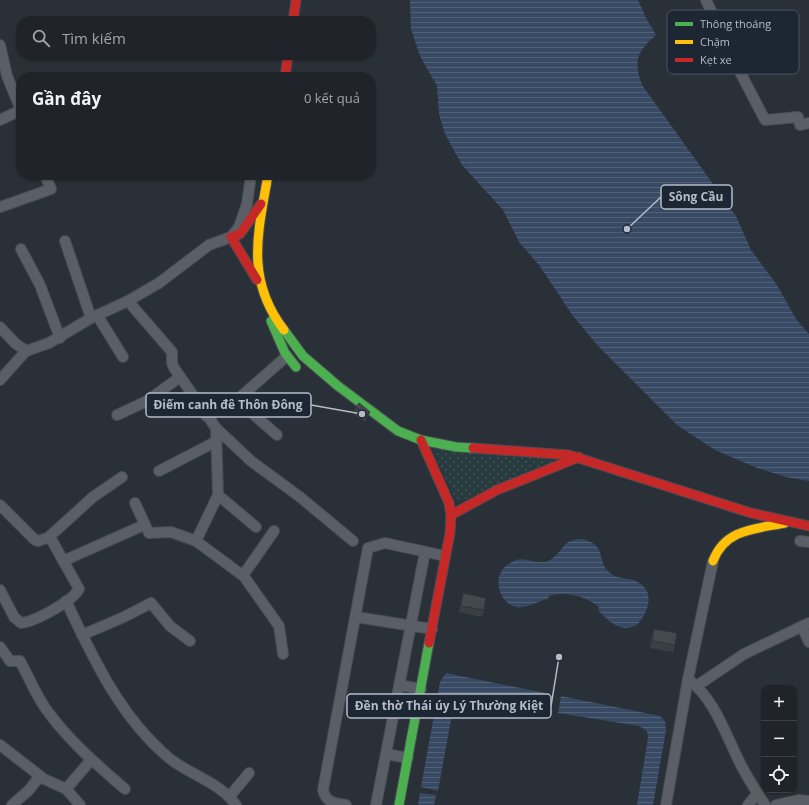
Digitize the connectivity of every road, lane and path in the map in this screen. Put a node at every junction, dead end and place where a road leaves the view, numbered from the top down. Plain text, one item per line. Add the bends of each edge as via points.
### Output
1 (296, 0) edge
2 (706, 0) edge
3 (711, 10) edge
4 (294, 16) edge
5 (0, 45) edge
6 (287, 60) edge
7 (3, 69) edge
8 (286, 72) edge
9 (741, 74) edge
10 (16, 97) edge
11 (16, 112) edge
12 (0, 120) edge
13 (809, 123) edge
14 (47, 180) edge
15 (250, 180) edge
16 (268, 180) edge
17 (267, 203) junction
18 (0, 207) edge
19 (231, 237) junction
20 (64, 241) dead end
21 (21, 249) dead end
22 (257, 254) joint
23 (260, 284) junction
24 (266, 299) junction
25 (128, 301) junction
26 (94, 317) junction
27 (0, 327) edge
28 (60, 338) junction
29 (26, 351) junction
30 (287, 356) junction
31 (123, 357) dead end
32 (296, 367) dead end
33 (180, 377) junction
34 (0, 380) edge
35 (237, 400) junction
36 (117, 415) dead end
37 (206, 416) junction
38 (216, 428) junction
39 (277, 435) dead end
40 (421, 440) junction
41 (215, 442) junction
42 (579, 458) junction
43 (159, 471) dead end
44 (122, 477) dead end
45 (218, 495) junction
46 (135, 503) dead end
47 (0, 505) edge
48 (451, 515) junction
49 (787, 522) junction
50 (144, 525) junction
51 (809, 526) edge
52 (256, 527) dead end
53 (274, 531) dead end
54 (49, 537) junction
55 (196, 541) junction
56 (353, 541) dead end
57 (425, 552) junction
58 (445, 556) junction
59 (63, 560) junction
60 (713, 561) joint
61 (243, 575) junction
62 (2, 597) edge
63 (66, 601) junction
64 (356, 617) junction
65 (805, 625) edge
66 (410, 626) junction
67 (432, 629) junction
68 (82, 635) junction
69 (190, 641) dead end
70 (809, 642) edge
71 (0, 647) edge
72 (283, 654) dead end
73 (688, 678) junction
74 (399, 685) junction
75 (698, 686) junction
76 (421, 689) junction
77 (0, 745) edge
78 (386, 754) junction
79 (408, 758) junction
80 (91, 760) junction
81 (249, 772) dead end
82 (40, 776) junction
83 (66, 789) junction
84 (126, 789) dead end
85 (758, 793) junction
86 (230, 796) junction
87 (809, 801) edge
88 (12, 805) edge
89 (80, 805) edge
90 (236, 805) edge
91 (346, 805) edge
92 (376, 805) edge
93 (399, 805) edge
94 (666, 805) edge
95 (748, 805) edge
96 (765, 805) edge
97 (776, 805) edge

1 - 4 main road
2 - 3 street
5 - 7 street
6 - 8 main road
7 - 10 street
9 - 13 street via 765,120 798,117 800,124
11 - 12 street
14 - 18 street via 50,189
15 - 19 street via 246,204 238,227
16 - 17 main road
17 - 19 main road via 240,234
17 - 22 street
19 - 23 main road
19 - 25 street via 209,245 159,284
20 - 26 street
21 - 28 street via 40,285
22 - 23 main road
23 - 24 main road
24 - 30 main road via 274,332
24 - 40 main road via 276,320 303,356 398,431
25 - 26 street
25 - 33 street via 172,352 172,363
26 - 28 street
26 - 31 street
27 - 29 street
28 - 29 street
29 - 34 street
30 - 32 main road
30 - 35 street
33 - 36 street via 153,398
33 - 37 street
35 - 37 street
35 - 39 street
37 - 38 street
38 - 41 street
38 - 56 street via 251,461 300,496
40 - 42 main road via 456,447 555,453
40 - 48 main road via 445,492
41 - 43 street
41 - 45 street
42 - 48 main road via 496,490
42 - 49 main road via 721,504
44 - 54 street via 93,497
45 - 52 street
45 - 55 street
46 - 50 street
47 - 54 street via 35,540
48 - 58 main road
49 - 51 main road
49 - 60 main road via 729,537 719,546
50 - 55 street via 150,534 171,532
50 - 59 street
53 - 61 street
54 - 59 street
55 - 61 street via 238,574
57 - 58 street
57 - 64 street via 385,543 368,548
57 - 66 street
58 - 67 main road
59 - 63 street via 79,588
60 - 73 street
61 - 72 street via 279,626
62 - 63 street via 14,617 21,623 30,622
63 - 68 street
64 - 66 street
64 - 91 street via 323,790 324,796 330,802
65 - 70 street
65 - 75 street via 744,654
66 - 67 street
66 - 74 street
67 - 76 main road
68 - 69 street via 151,603 170,626
68 - 86 street via 103,677 147,737 184,770
71 - 80 street via 10,661 20,661 46,709
73 - 75 street
73 - 94 street
74 - 76 street
74 - 78 street
75 - 85 street via 715,710
76 - 79 main road
77 - 82 street
78 - 79 street
78 - 92 street
79 - 93 main road
80 - 83 street
80 - 84 street
81 - 86 street
82 - 83 street
82 - 88 street
83 - 89 street
85 - 95 street
85 - 96 street
86 - 90 street
87 - 97 street via 799,800

